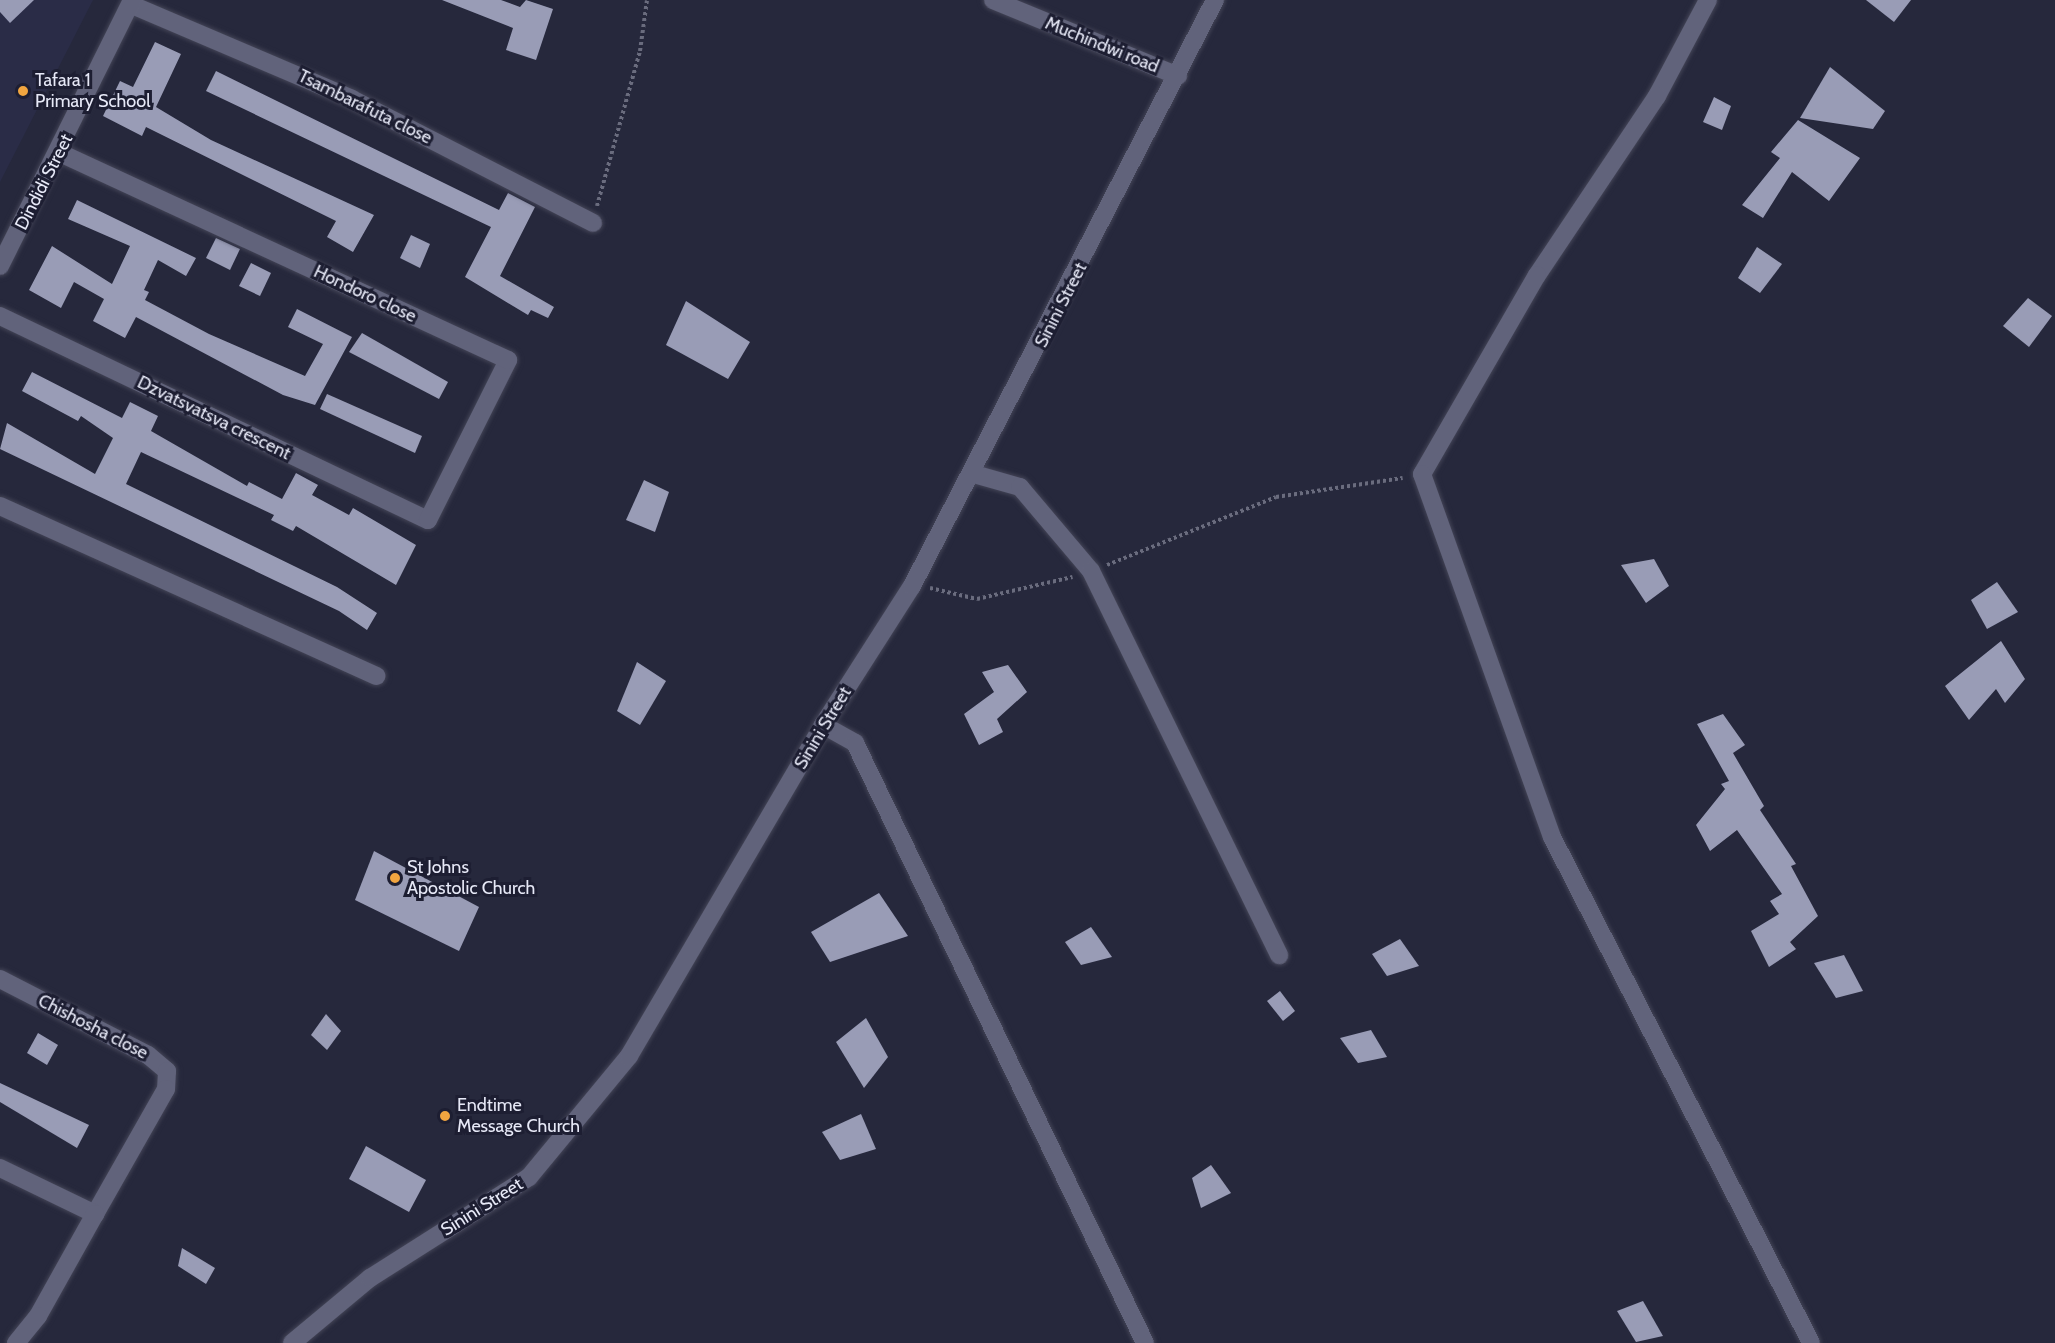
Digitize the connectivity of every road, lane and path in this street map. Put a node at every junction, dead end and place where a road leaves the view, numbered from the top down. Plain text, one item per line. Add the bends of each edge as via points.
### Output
1 (647, 0) edge
2 (993, 0) edge
3 (1215, 0) edge
4 (1708, 0) edge
5 (132, 2) edge
6 (1178, 76) junction
7 (59, 153) junction
8 (593, 223) joint
9 (0, 266) edge
10 (0, 316) edge
11 (974, 474) junction
12 (1422, 474) junction
13 (0, 506) edge
14 (428, 520) joint
15 (1091, 571) junction
16 (912, 586) junction
17 (376, 676) dead end
18 (824, 725) junction
19 (1279, 955) dead end
20 (0, 980) edge
21 (0, 1168) edge
22 (95, 1214) junction
23 (16, 1343) edge
24 (292, 1343) edge
25 (1145, 1343) edge
26 (1811, 1343) edge

1 - 8 path via 640,51
2 - 6 street, Muchindwi road
3 - 6 street, Sinini Street
4 - 12 street via 1657,96 1537,275
5 - 7 street, Dindidi Street
5 - 8 street, Tsambarafuta close via 352,99
6 - 11 street, Sinini Street
7 - 9 street, Dindidi Street
7 - 14 street, Hondoro close via 508,360
10 - 14 street, Dzvatsvatsva crescent
11 - 15 street via 1020,487
11 - 16 street, Sinini Street
12 - 15 path via 1276,497
12 - 26 street via 1552,837
13 - 17 street
15 - 16 path via 1040,588 976,599
15 - 19 street
16 - 18 street, Sinini Street
18 - 24 street, Sinini Street via 629,1056 529,1177 370,1278
18 - 25 street via 855,743
20 - 22 street, Chishosha close via 148,1054 167,1071 166,1089
21 - 22 street
22 - 23 street via 38,1316

